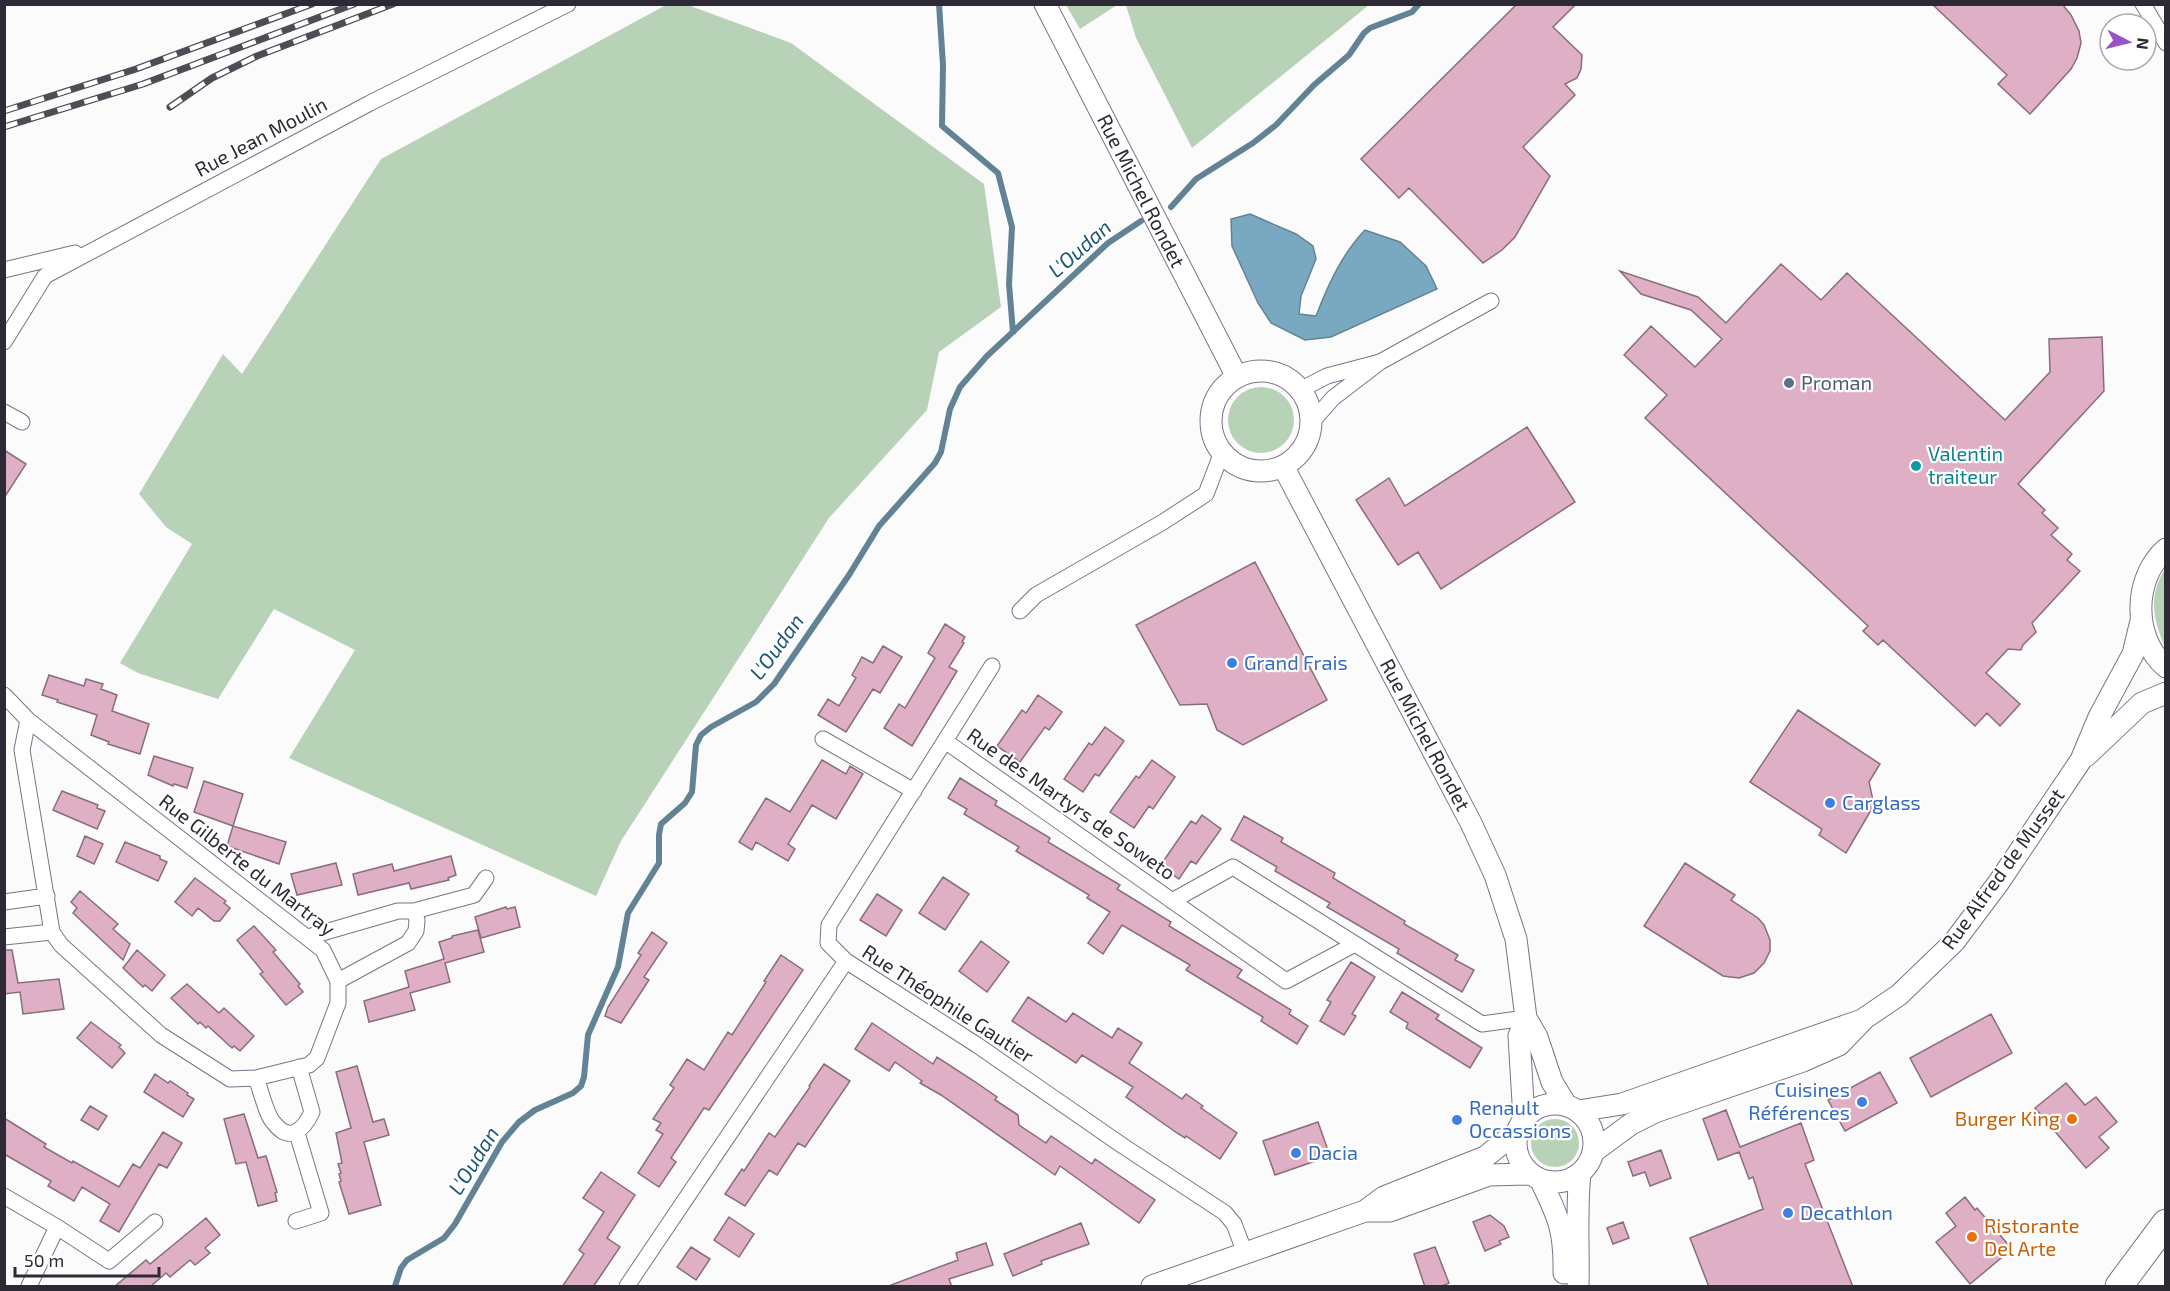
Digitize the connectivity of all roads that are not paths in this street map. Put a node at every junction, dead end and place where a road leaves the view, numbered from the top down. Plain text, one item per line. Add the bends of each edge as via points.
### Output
1 (568, 4) edge
2 (1045, 4) edge
3 (2143, 4) edge
4 (2166, 43) edge
5 (95, 248) junction
6 (4, 270) edge
7 (1491, 301) dead end
8 (4, 342) edge
9 (1380, 362) junction
10 (1237, 377) junction
11 (1300, 390) junction
12 (4, 412) edge
13 (22, 422) dead end
14 (1311, 423) junction
15 (1222, 452) junction
16 (1283, 466) junction
17 (2166, 549) edge
18 (1020, 611) dead end
19 (2141, 621) junction
20 (992, 666) dead end
21 (2166, 667) edge
22 (2166, 693) edge
23 (4, 695) edge
24 (28, 720) junction
25 (823, 739) dead end
26 (945, 741) junction
27 (2081, 760) junction
28 (914, 791) junction
29 (486, 878) dead end
30 (47, 896) junction
31 (1172, 901) junction
32 (4, 902) edge
33 (414, 912) junction
34 (52, 932) junction
35 (4, 936) edge
36 (308, 938) junction
37 (1355, 944) junction
38 (846, 961) junction
39 (338, 981) junction
40 (1526, 1018) junction
41 (1865, 1018) junction
42 (299, 1067) junction
43 (256, 1078) junction
44 (1572, 1108) junction
45 (1521, 1125) junction
46 (297, 1132) junction
47 (1593, 1152) junction
48 (1580, 1173) junction
49 (1536, 1176) junction
50 (4, 1196) edge
51 (1365, 1211) junction
52 (296, 1221) dead end
53 (154, 1222) dead end
54 (2166, 1223) edge
55 (57, 1227) junction
56 (2166, 1252) edge
57 (1245, 1253) junction
58 (29, 1287) edge
59 (627, 1287) edge
60 (1152, 1287) edge
61 (1564, 1287) edge
62 (1578, 1287) edge
63 (2119, 1287) edge
64 (2141, 1287) edge

1 - 5 street, Rue Jean Moulin
2 - 10 main road, Rue Michel Rondet
3 - 4 street
5 - 6 street
5 - 8 street, Rue Jean Moulin via 45,276
7 - 9 street
9 - 11 street via 1327,376
9 - 14 street via 1333,398
10 - 11 main road via 1264,371 1278,374
10 - 15 main road via 1224,388 1211,420 1213,437
11 - 14 main road
12 - 13 street
14 - 16 main road via 1303,448
15 - 16 main road via 1250,470 1267,471
15 - 18 street via 1206,494 1036,595
16 - 40 main road, Rue Michel Rondet via 1495,875 1516,939
17 - 19 main road, Rue Alfred de Musset via 2146,577
19 - 21 main road via 2152,650
19 - 27 main road, Rue Alfred de Musset via 2133,654
20 - 26 street, Rue des Martyrs de Soweto
22 - 27 main road, Rue Alfred de Musset via 2142,703
23 - 24 street, Rue Gilberte du Martray
24 - 30 street via 22,750
24 - 36 street, Rue Gilberte du Martray
25 - 28 street
26 - 28 street, Rue des Martyrs de Soweto
26 - 31 street, Rue des Martyrs de Soweto
27 - 41 main road, Rue Alfred de Musset via 1954,942 1899,995
28 - 38 street, Rue des Martyrs de Soweto via 829,925 828,943
29 - 33 street via 474,895
30 - 32 street
30 - 34 street
31 - 37 street, Rue des Martyrs de Soweto via 1233,867
31 - 37 street, Rue des Martyrs de Soweto via 1286,981
33 - 36 street via 399,911
33 - 39 street via 416,932 408,943
34 - 35 street
34 - 43 street via 61,945 161,1035 230,1079
36 - 39 street, Rue Gilberte du Martray via 323,950
37 - 40 street, Rue des Martyrs de Soweto via 1482,1024
38 - 57 street, Rue Théophile Gautier via 1225,1213 1234,1224
38 - 59 street, Rue Théophile Gautier
39 - 42 street via 338,1003 316,1058
40 - 44 main road, Rue Michel Rondet via 1537,1037 1552,1082
40 - 45 main road, Rue Michel Rondet via 1519,1036
41 - 44 main road, Rue Alfred de Musset via 1622,1104
41 - 47 main road, Rue Alfred de Musset via 1839,1045 1654,1112 1630,1124
42 - 43 street
42 - 46 street via 312,1112 306,1126
43 - 46 street via 273,1123 285,1132
44 - 45 main road via 1543,1106
44 - 47 main road via 1585,1118 1593,1134
45 - 49 main road via 1517,1150 1525,1167
45 - 51 main road via 1485,1157 1384,1197
46 - 52 street via 321,1213
47 - 48 main road
48 - 49 main road via 1554,1182
48 - 62 main road
49 - 51 main road via 1489,1175 1390,1211
49 - 61 main road via 1562,1229
50 - 55 street
51 - 57 main road
53 - 55 street via 109,1261
54 - 63 highway
55 - 58 street
56 - 64 highway
57 - 60 main road

